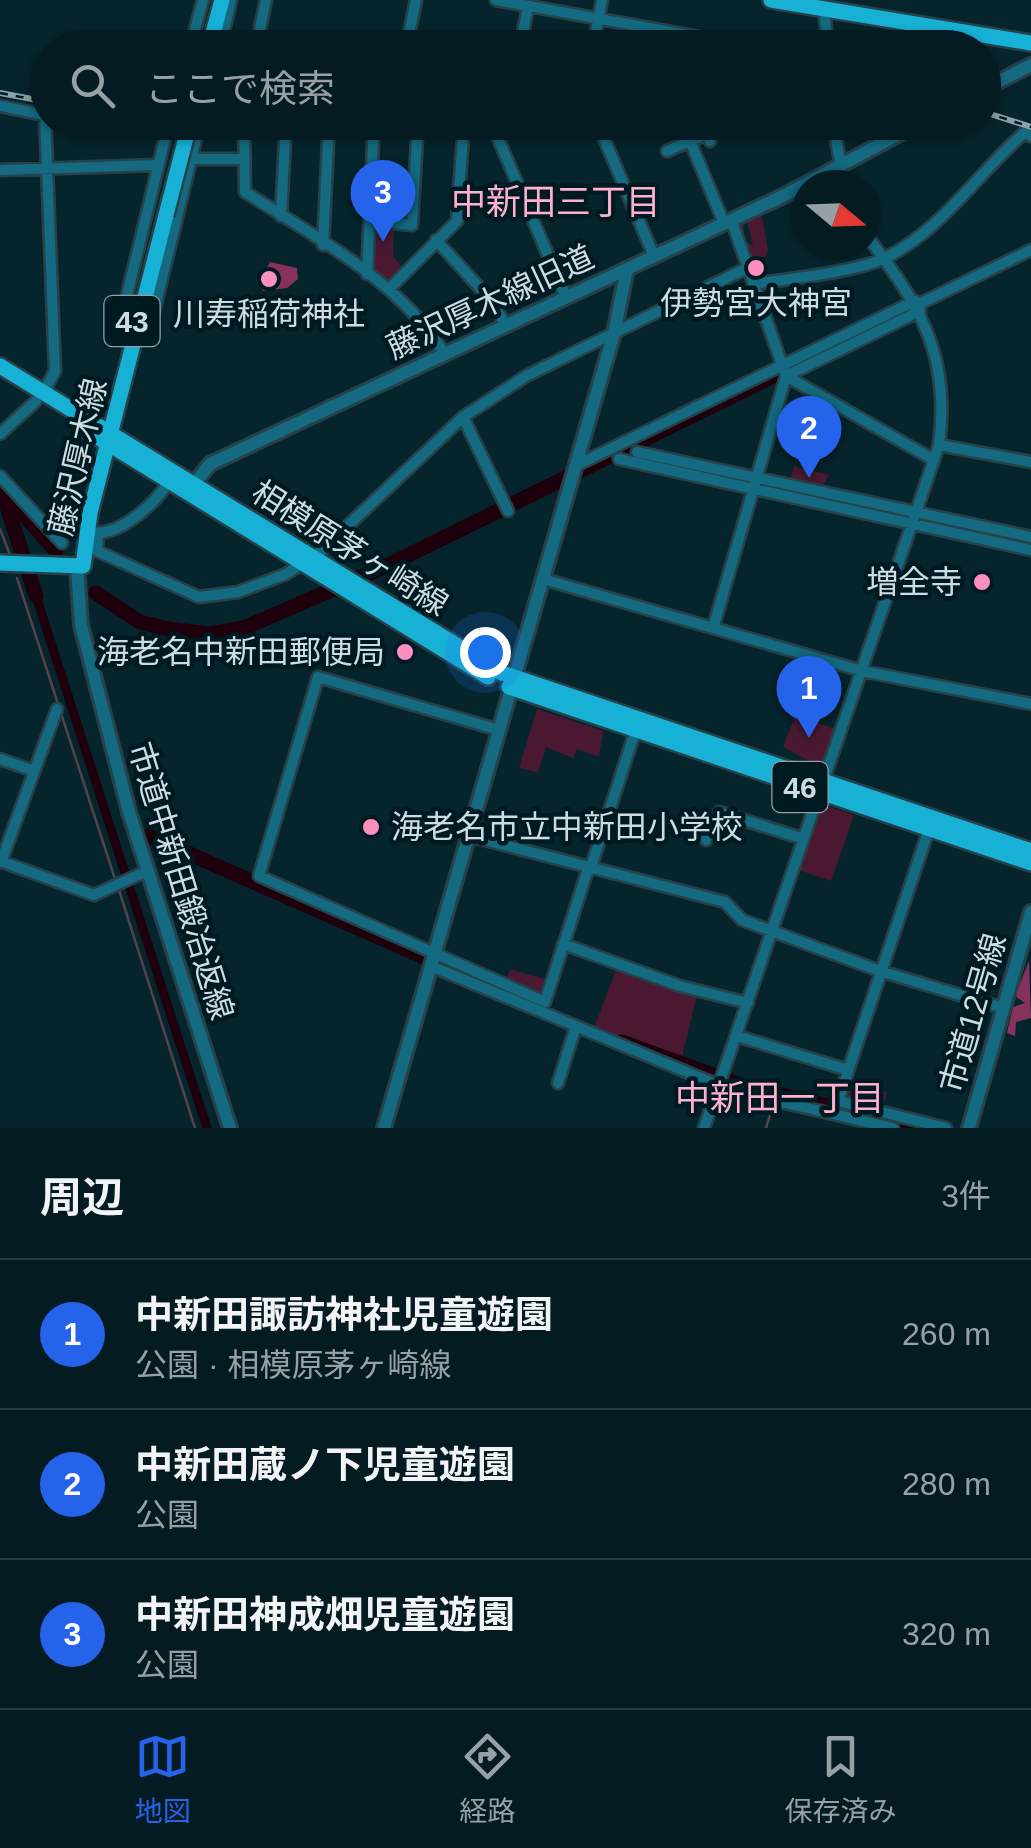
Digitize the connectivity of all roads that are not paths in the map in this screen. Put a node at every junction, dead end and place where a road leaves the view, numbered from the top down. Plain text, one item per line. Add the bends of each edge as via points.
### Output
1 (202, 0) edge
2 (222, 0) edge
3 (232, 0) edge
4 (266, 0) edge
5 (416, 0) edge
6 (496, 0) edge
7 (602, 0) edge
8 (771, 0) edge
9 (528, 6) junction
10 (824, 9) junction
11 (214, 11) edge
12 (598, 18) junction
13 (194, 30) edge
14 (224, 30) edge
15 (260, 30) edge
16 (410, 30) edge
17 (523, 30) edge
18 (596, 30) edge
19 (662, 30) edge
20 (826, 30) edge
21 (952, 30) edge
22 (1001, 38) edge
23 (1031, 43) edge
24 (1031, 66) edge
25 (1001, 81) edge
26 (0, 106) edge
27 (30, 112) edge
28 (1027, 134) edge
29 (46, 140) edge
30 (166, 140) edge
31 (182, 140) edge
32 (196, 140) edge
33 (244, 140) edge
34 (285, 140) edge
35 (328, 140) edge
36 (373, 140) edge
37 (417, 140) edge
38 (463, 140) edge
39 (499, 140) edge
40 (604, 140) edge
41 (835, 140) edge
42 (890, 140) edge
43 (690, 141) joint
44 (667, 151) dead end
45 (194, 159) junction
46 (245, 160) junction
47 (158, 164) junction
48 (48, 168) junction
49 (839, 168) junction
50 (0, 170) edge
51 (281, 216) junction
52 (370, 221) junction
53 (727, 221) junction
54 (436, 240) junction
55 (323, 245) junction
56 (1031, 250) edge
57 (881, 255) edge
58 (654, 256) junction
59 (884, 259) junction
60 (626, 268) junction
61 (747, 268) junction
62 (367, 274) junction
63 (754, 284) junction
64 (390, 288) junction
65 (566, 297) junction
66 (917, 306) junction
67 (506, 324) junction
68 (614, 333) junction
69 (132, 335) junction
70 (444, 353) junction
71 (0, 366) edge
72 (784, 372) junction
73 (0, 379) edge
74 (40, 397) junction
75 (463, 417) junction
76 (0, 434) edge
77 (105, 437) junction
78 (939, 444) junction
79 (637, 452) dead end
80 (620, 459) dead end
81 (934, 460) junction
82 (1031, 462) edge
83 (574, 471) junction
84 (0, 476) edge
85 (756, 483) junction
86 (168, 484) junction
87 (194, 484) junction
88 (507, 508) dead end
89 (915, 518) junction
90 (92, 532) junction
91 (1031, 537) edge
92 (62, 543) dead end
93 (1031, 550) edge
94 (308, 560) junction
95 (0, 563) edge
96 (80, 566) junction
97 (543, 578) junction
98 (714, 626) junction
99 (862, 671) junction
100 (512, 683) junction
101 (1031, 704) edge
102 (57, 708) dead end
103 (498, 730) junction
104 (635, 732) junction
105 (0, 758) edge
106 (34, 771) junction
107 (819, 787) junction
108 (928, 829) junction
109 (468, 836) junction
110 (801, 838) junction
111 (706, 840) dead end
112 (1031, 851) edge
113 (0, 862) edge
114 (1031, 863) edge
115 (589, 869) junction
116 (128, 879) junction
117 (1031, 912) edge
118 (773, 930) junction
119 (563, 944) junction
120 (433, 960) junction
121 (880, 971) junction
122 (748, 1003) junction
123 (1004, 1008) junction
124 (575, 1028) junction
125 (736, 1036) junction
126 (848, 1070) junction
127 (721, 1080) junction
128 (558, 1083) dead end
129 (230, 1128) edge
130 (384, 1128) edge
131 (704, 1128) edge
132 (893, 1128) edge
133 (946, 1128) edge
134 (969, 1128) edge

1 - 13 street
2 - 11 main road
3 - 14 street
4 - 15 street
5 - 16 street
6 - 9 street
7 - 12 street
8 - 10 main road
9 - 12 street
9 - 17 street
10 - 20 street
10 - 21 main road
12 - 18 street
12 - 19 street
22 - 23 main road
24 - 25 street
26 - 27 street
28 - 59 street via 982,170 958,204
29 - 48 street
30 - 47 street
31 - 69 main road, 藤沢厚木線 / 43, bridge
32 - 45 street
33 - 46 street
34 - 51 street
35 - 55 street
36 - 52 street
37 - 52 street via 412,225
38 - 54 street via 459,214
39 - 65 street
40 - 58 street
41 - 49 street
42 - 49 street, 藤沢厚木線旧道
43 - 44 street
43 - 53 street
45 - 46 street
45 - 69 street via 149,332
46 - 51 street via 245,192
47 - 48 street
47 - 69 street via 121,320
48 - 50 street
48 - 74 street via 55,371
49 - 53 street, 藤沢厚木線旧道
51 - 55 street
52 - 62 street
53 - 58 street, 藤沢厚木線旧道
53 - 61 street
54 - 64 street
54 - 67 street
55 - 62 street
56 - 66 street
57 - 59 street
58 - 60 street, 藤沢厚木線旧道
59 - 63 street
59 - 66 street
60 - 65 street, 藤沢厚木線旧道
60 - 68 street
61 - 63 street
61 - 68 street
62 - 64 street
63 - 72 street
64 - 70 street via 422,318
65 - 67 street, 藤沢厚木線旧道
66 - 72 street
66 - 78 street via 941,380
67 - 70 street, 藤沢厚木線旧道
68 - 75 street via 526,376
68 - 83 street
69 - 77 main road, 藤沢厚木線 / 43
70 - 87 street, 藤沢厚木線旧道 via 210,464
71 - 74 main road, 相模原茅ヶ崎線 / 46
72 - 81 street
72 - 83 street
72 - 85 street
73 - 74 main road, 相模原茅ヶ崎線 / 46
74 - 76 street
74 - 77 main road, 相模原茅ヶ崎線 / 46
75 - 88 street
75 - 94 street
77 - 86 main road, 相模原茅ヶ崎線 / 46
77 - 87 main road, 相模原茅ヶ崎線 / 46
77 - 90 main road, 藤沢厚木線 / 43
77 - 96 main road, 藤沢厚木線 / 43
78 - 81 street
78 - 82 street
79 - 85 street
80 - 85 street
81 - 89 street
83 - 97 street
84 - 92 street
85 - 89 street
85 - 98 street
86 - 90 street via 116,530
86 - 94 main road, 相模原茅ヶ崎線 / 46
87 - 94 main road, 相模原茅ヶ崎線 / 46
89 - 91 street
89 - 93 street
89 - 99 street
90 - 94 street via 97,551 210,598
90 - 96 main road, 藤沢厚木線 / 43
94 - 100 main road, 相模原茅ヶ崎線 / 46 via 473,670
95 - 96 main road, 藤沢厚木線
96 - 116 street, 市道中新田鍛冶返線 via 78,610
97 - 98 street
97 - 100 street
98 - 99 street
99 - 101 street
99 - 107 street
100 - 103 street
100 - 104 main road, 相模原茅ヶ崎線 / 46
100 - 107 main road, 相模原茅ヶ崎線 / 46
102 - 106 street
103 - 109 street
103 - 120 street via 318,677 258,876
104 - 107 main road, 相模原茅ヶ崎線 / 46
104 - 115 street
105 - 106 street
106 - 113 street
107 - 108 main road, 相模原茅ヶ崎線 / 46
107 - 110 street
107 - 112 main road, 相模原茅ヶ崎線 / 46
108 - 114 main road, 相模原茅ヶ崎線 / 46
108 - 121 street
109 - 115 street
109 - 120 street
110 - 111 street via 718,812
110 - 118 street
113 - 116 street via 94,896
115 - 118 street via 725,902 742,920
115 - 119 street
116 - 129 street, 市道中新田鍛冶返線
117 - 123 street, 市道12号線
118 - 121 street
118 - 122 street
119 - 120 street via 545,1002
119 - 122 street
120 - 124 street
120 - 130 street
121 - 123 street
121 - 126 street
122 - 125 street
123 - 134 street, 市道12号線
124 - 127 street
124 - 128 street
125 - 126 street
125 - 127 street
126 - 133 street via 838,1101
127 - 131 street
127 - 132 street via 767,1101

